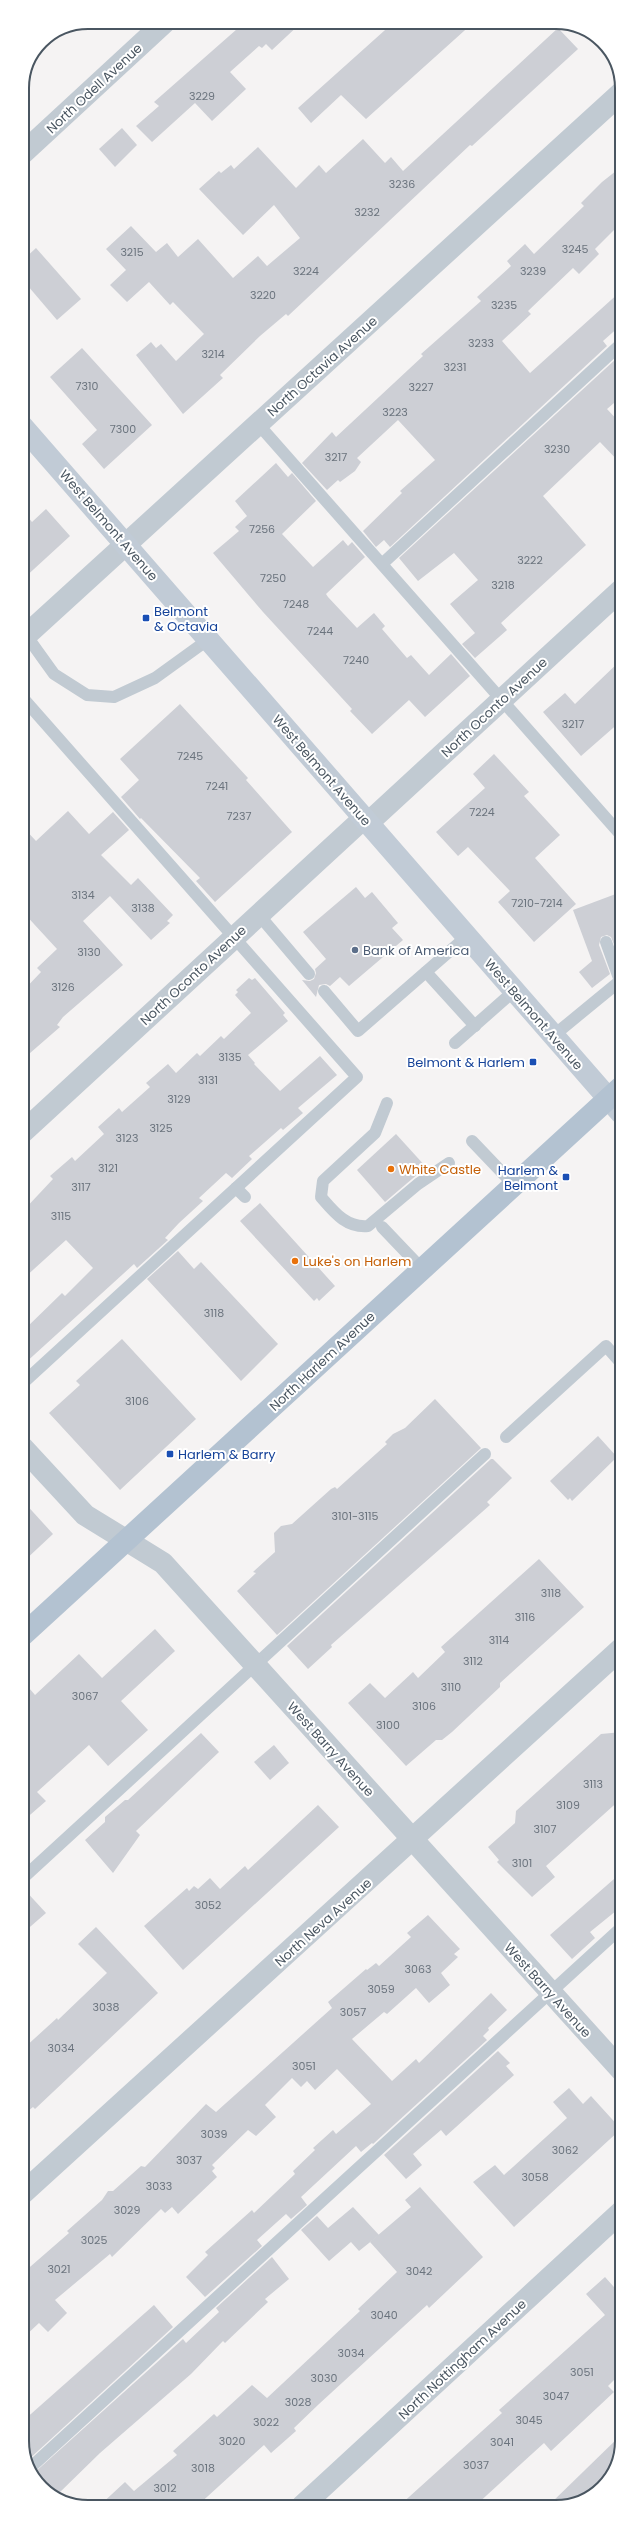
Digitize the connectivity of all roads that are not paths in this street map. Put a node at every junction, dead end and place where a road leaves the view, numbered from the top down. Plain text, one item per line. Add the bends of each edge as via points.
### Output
1 (157, 29) edge
2 (615, 98) edge
3 (29, 148) edge
4 (615, 350) edge
5 (258, 424) junction
6 (29, 434) edge
7 (126, 544) junction
8 (382, 564) junction
9 (615, 596) edge
10 (29, 632) edge
11 (209, 639) junction
12 (29, 643) edge
13 (502, 700) junction
14 (29, 705) edge
15 (366, 821) junction
16 (615, 828) edge
17 (259, 915) junction
18 (466, 937) junction
19 (234, 938) junction
20 (606, 942) dead end
21 (615, 968) edge
22 (426, 972) junction
23 (309, 974) dead end
24 (615, 986) edge
25 (324, 991) dead end
26 (514, 991) junction
27 (475, 1026) junction
28 (553, 1036) junction
29 (455, 1043) dead end
30 (615, 1098) edge
31 (615, 1102) edge
32 (387, 1103) dead end
33 (29, 1126) edge
34 (472, 1141) dead end
35 (449, 1163) dead end
36 (514, 1185) junction
37 (236, 1188) junction
38 (245, 1197) dead end
39 (382, 1227) dead end
40 (422, 1269) junction
41 (615, 1356) edge
42 (29, 1378) edge
43 (506, 1437) dead end
44 (485, 1454) dead end
45 (29, 1455) edge
46 (127, 1540) junction
47 (29, 1628) edge
48 (615, 1654) edge
49 (255, 1666) junction
50 (413, 1840) junction
51 (29, 1873) edge
52 (615, 1933) edge
53 (550, 1992) junction
54 (615, 2063) edge
55 (29, 2188) edge
56 (615, 2217) edge
57 (34, 2464) edge
58 (309, 2500) edge

1 - 3 street, North Odell Avenue
2 - 5 street, North Octavia Avenue
4 - 8 lane
5 - 7 street, North Octavia Avenue
5 - 8 lane
6 - 7 main road, West Belmont Avenue
7 - 10 street, North Octavia Avenue
7 - 11 main road, West Belmont Avenue
8 - 13 lane
9 - 13 street, North Oconto Avenue
11 - 12 lane via 155,678 114,697 87,695 54,674
11 - 15 main road, West Belmont Avenue
13 - 15 street, North Oconto Avenue
13 - 16 lane
14 - 19 lane
15 - 17 street, North Oconto Avenue
15 - 18 main road, West Belmont Avenue
17 - 19 street, North Oconto Avenue
17 - 23 lane
18 - 22 lane
18 - 26 main road, West Belmont Avenue
19 - 33 street, North Oconto Avenue
19 - 37 lane via 357,1077
20 - 21 lane
22 - 25 lane via 358,1030
22 - 27 lane
24 - 28 lane
26 - 27 lane
26 - 28 main road, West Belmont Avenue
27 - 29 lane
28 - 30 main road, West Belmont Avenue
31 - 36 main road, North Harlem Avenue
32 - 35 lane via 375,1132 323,1181 321,1198 336,1215 359,1227 368,1226 418,1184
34 - 36 lane
36 - 40 main road, North Harlem Avenue
37 - 38 lane
37 - 42 lane
39 - 40 lane
40 - 46 main road, North Harlem Avenue
41 - 43 lane via 606,1346
44 - 49 lane
45 - 46 street, West Barry Avenue via 84,1515
46 - 47 main road, North Harlem Avenue
46 - 49 street, West Barry Avenue via 163,1564
48 - 50 street, North Neva Avenue
49 - 50 street, West Barry Avenue
49 - 51 lane
50 - 53 street, West Barry Avenue
50 - 55 street, North Neva Avenue
52 - 53 lane
53 - 54 street, West Barry Avenue
53 - 57 lane
56 - 58 street, North Nottingham Avenue

